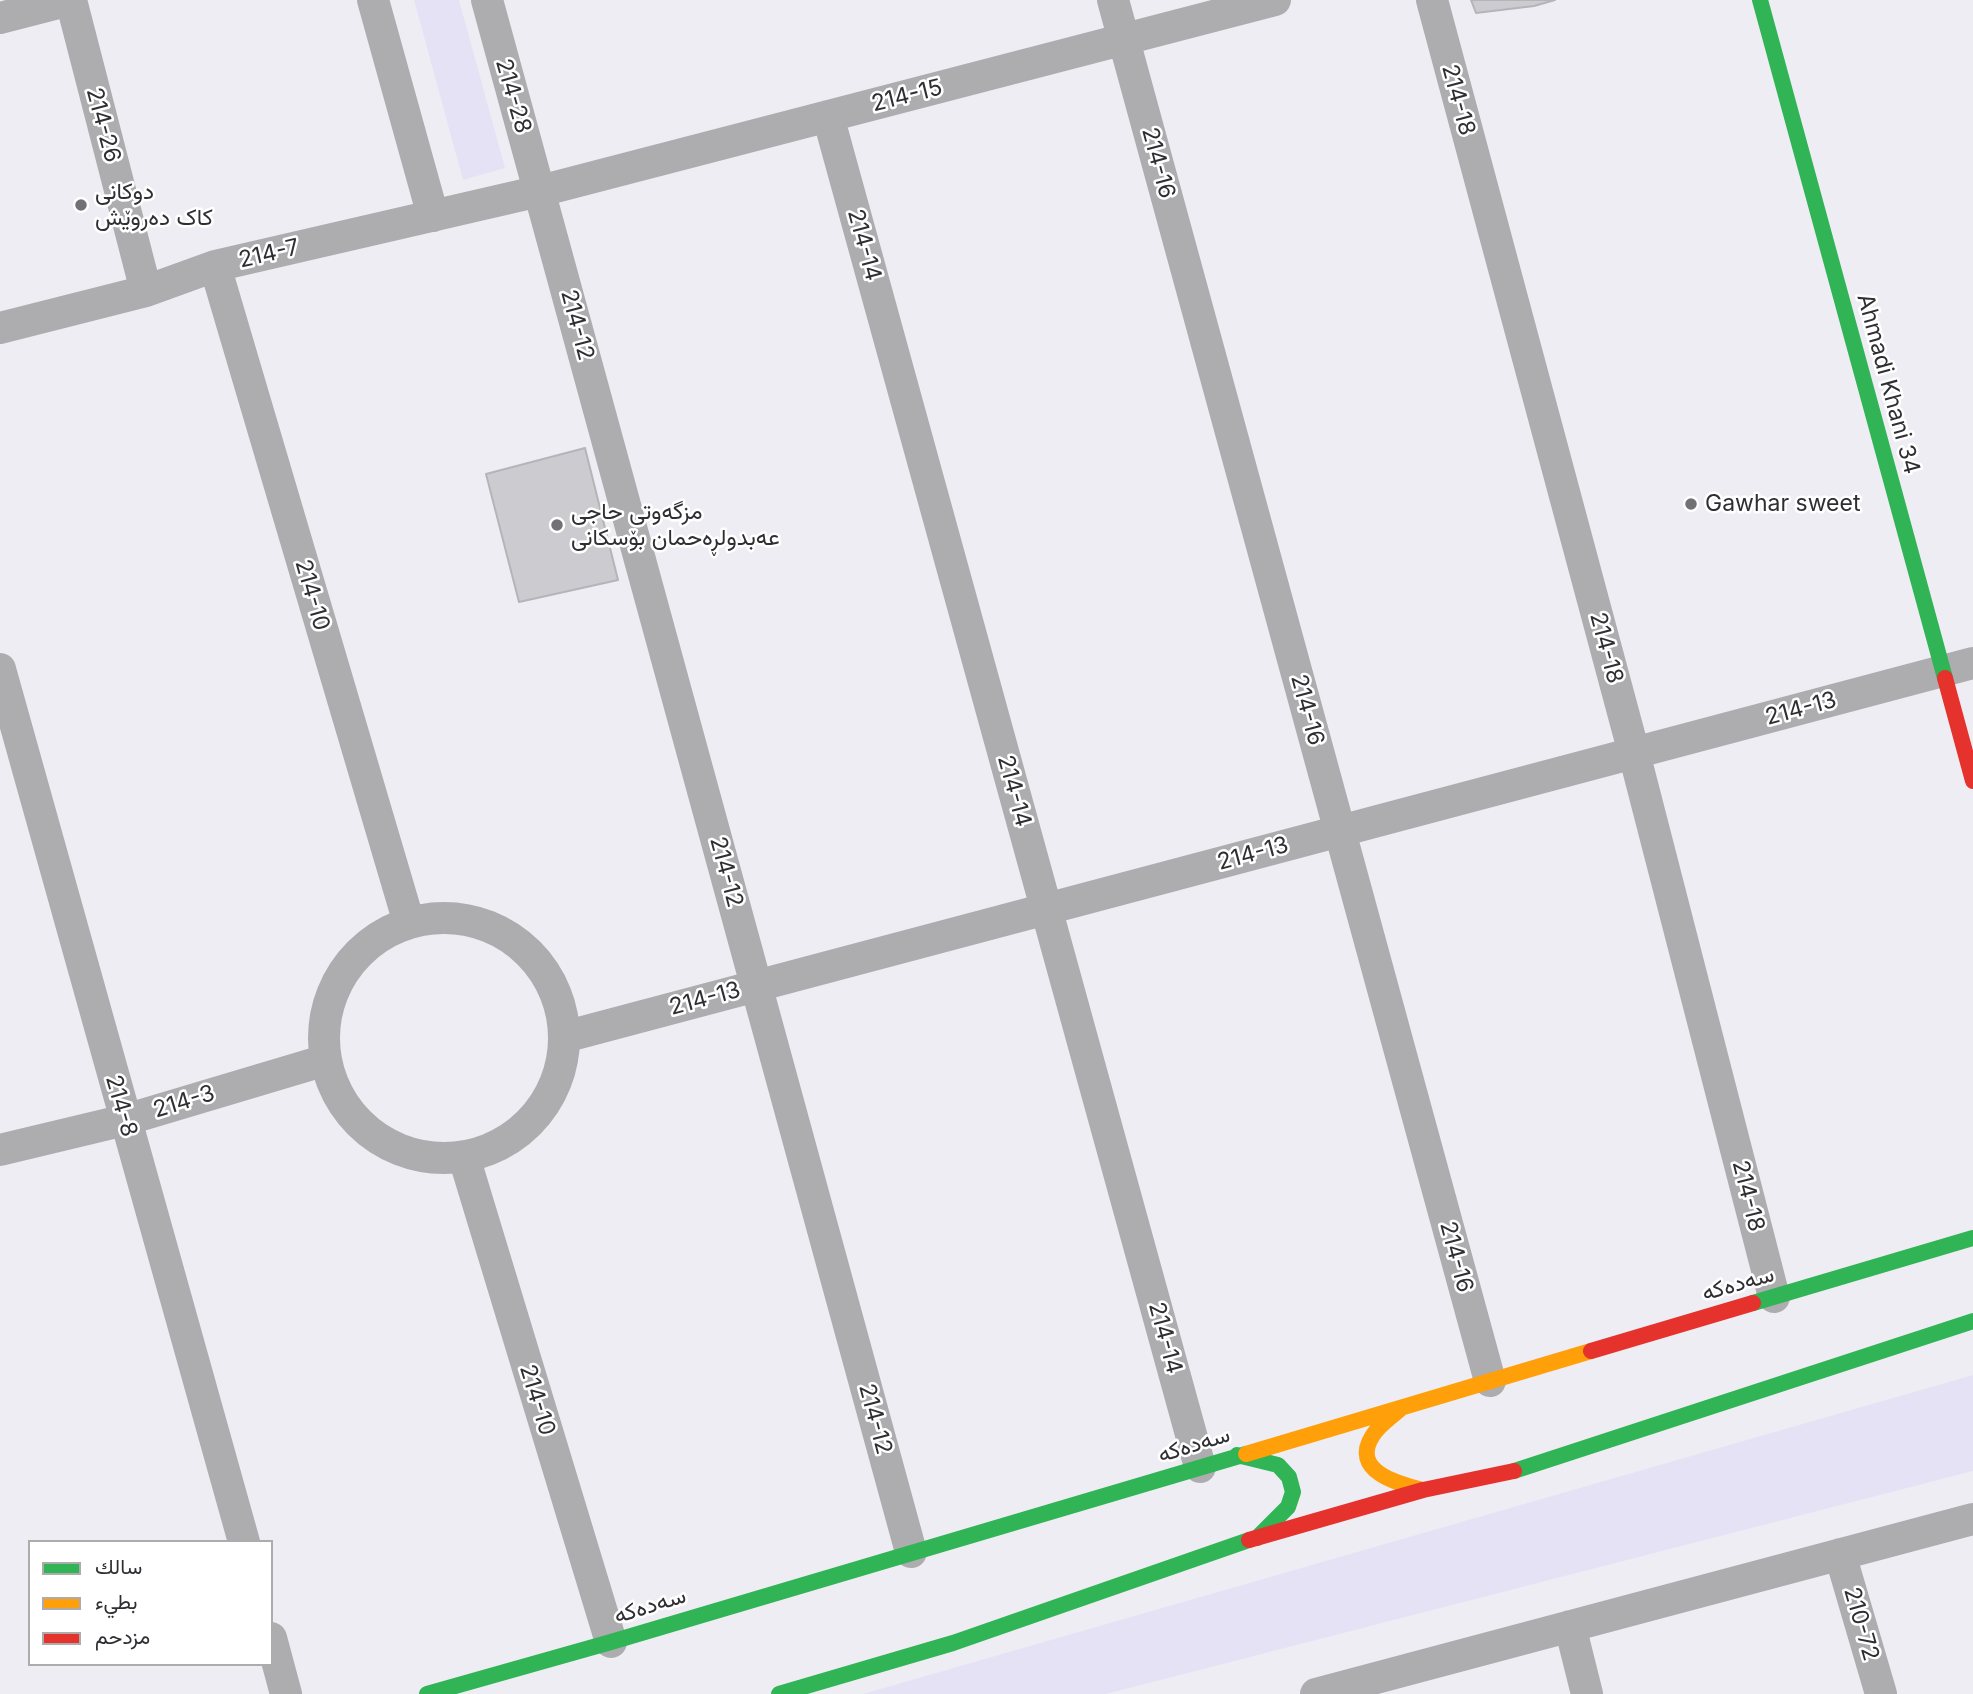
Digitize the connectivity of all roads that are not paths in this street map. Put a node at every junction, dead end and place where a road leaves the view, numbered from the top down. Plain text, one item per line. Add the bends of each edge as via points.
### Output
1 (71, 0) edge
2 (373, 0) edge
3 (486, 0) edge
4 (1113, 0) edge
5 (1275, 0) edge
6 (1432, 0) edge
7 (1760, 0) edge
8 (0, 18) edge
9 (1124, 40) junction
10 (828, 116) junction
11 (540, 191) junction
12 (433, 216) junction
13 (215, 266) junction
14 (146, 291) junction
15 (0, 328) edge
16 (1973, 663) edge
17 (0, 669) edge
18 (1943, 671) junction
19 (1634, 753) junction
20 (1973, 781) edge
21 (1340, 831) junction
22 (1046, 909) junction
23 (409, 923) junction
24 (757, 985) junction
25 (564, 1037) junction
26 (326, 1060) junction
27 (125, 1120) junction
28 (0, 1150) edge
29 (464, 1157) junction
30 (1973, 1238) edge
31 (1774, 1297) junction
32 (1973, 1321) edge
33 (1490, 1381) junction
34 (1401, 1408) junction
35 (1237, 1455) junction
36 (1200, 1467) junction
37 (1423, 1490) junction
38 (1973, 1518) edge
39 (1257, 1538) junction
40 (243, 1540) edge
41 (911, 1552) junction
42 (1840, 1554) junction
43 (1570, 1626) junction
44 (611, 1642) junction
45 (273, 1645) edge
46 (286, 1694) edge
47 (428, 1694) edge
48 (779, 1694) edge
49 (1316, 1694) edge
50 (1587, 1694) edge
51 (1881, 1694) edge

1 - 8 street
1 - 14 street, 214-26
2 - 12 street
3 - 11 street, 214-28
4 - 9 street, 214-16
5 - 9 street, 214-15
6 - 19 street, 214-18
7 - 18 main road, Ahmadi Khani 34
9 - 10 street, 214-15
9 - 21 street, 214-16
10 - 11 street, 214-15
10 - 22 street, 214-14
11 - 12 street, 214-7
11 - 24 street, 214-12
12 - 13 street, 214-7
13 - 14 street, 214-7
13 - 23 street, 214-10
14 - 15 street, 214-7
16 - 18 street, 214-13
17 - 27 street, 214-8
18 - 19 street, 214-13
18 - 20 main road, Ahmadi Khani 34
19 - 21 street, 214-13
19 - 31 street, 214-18
21 - 22 street, 214-13
21 - 33 street, 214-16
22 - 24 street, 214-13
22 - 36 street, 214-14
23 - 25 street via 446,917 482,924 515,941 541,967 558,1000
23 - 26 street via 377,937 351,961 333,991 324,1025
24 - 25 street, 214-13
24 - 41 street, 214-12
25 - 29 street via 559,1071 547,1101 525,1128 497,1147
26 - 27 street, 214-3
26 - 29 street via 338,1095 360,1126 392,1147 427,1158
27 - 28 street, 214-3
27 - 40 street, 214-8
29 - 44 street, 214-10
30 - 31 main road, سەدەکە
31 - 33 main road, سەدەکە
32 - 37 main road via 1530,1467
33 - 34 main road, سەدەکە
34 - 35 main road, سەدەکە
34 - 37 main road via 1371,1437 1368,1460 1383,1478
35 - 36 main road, سەدەکە
35 - 39 main road via 1278,1465 1289,1477 1293,1492 1289,1507
36 - 41 main road, سەدەکە
37 - 39 main road
38 - 42 street
39 - 48 main road via 953,1643
41 - 44 main road, سەدەکە
42 - 43 street
42 - 51 street, 210-72
43 - 49 street
43 - 50 street
44 - 47 main road, سەدەکە
45 - 46 street

